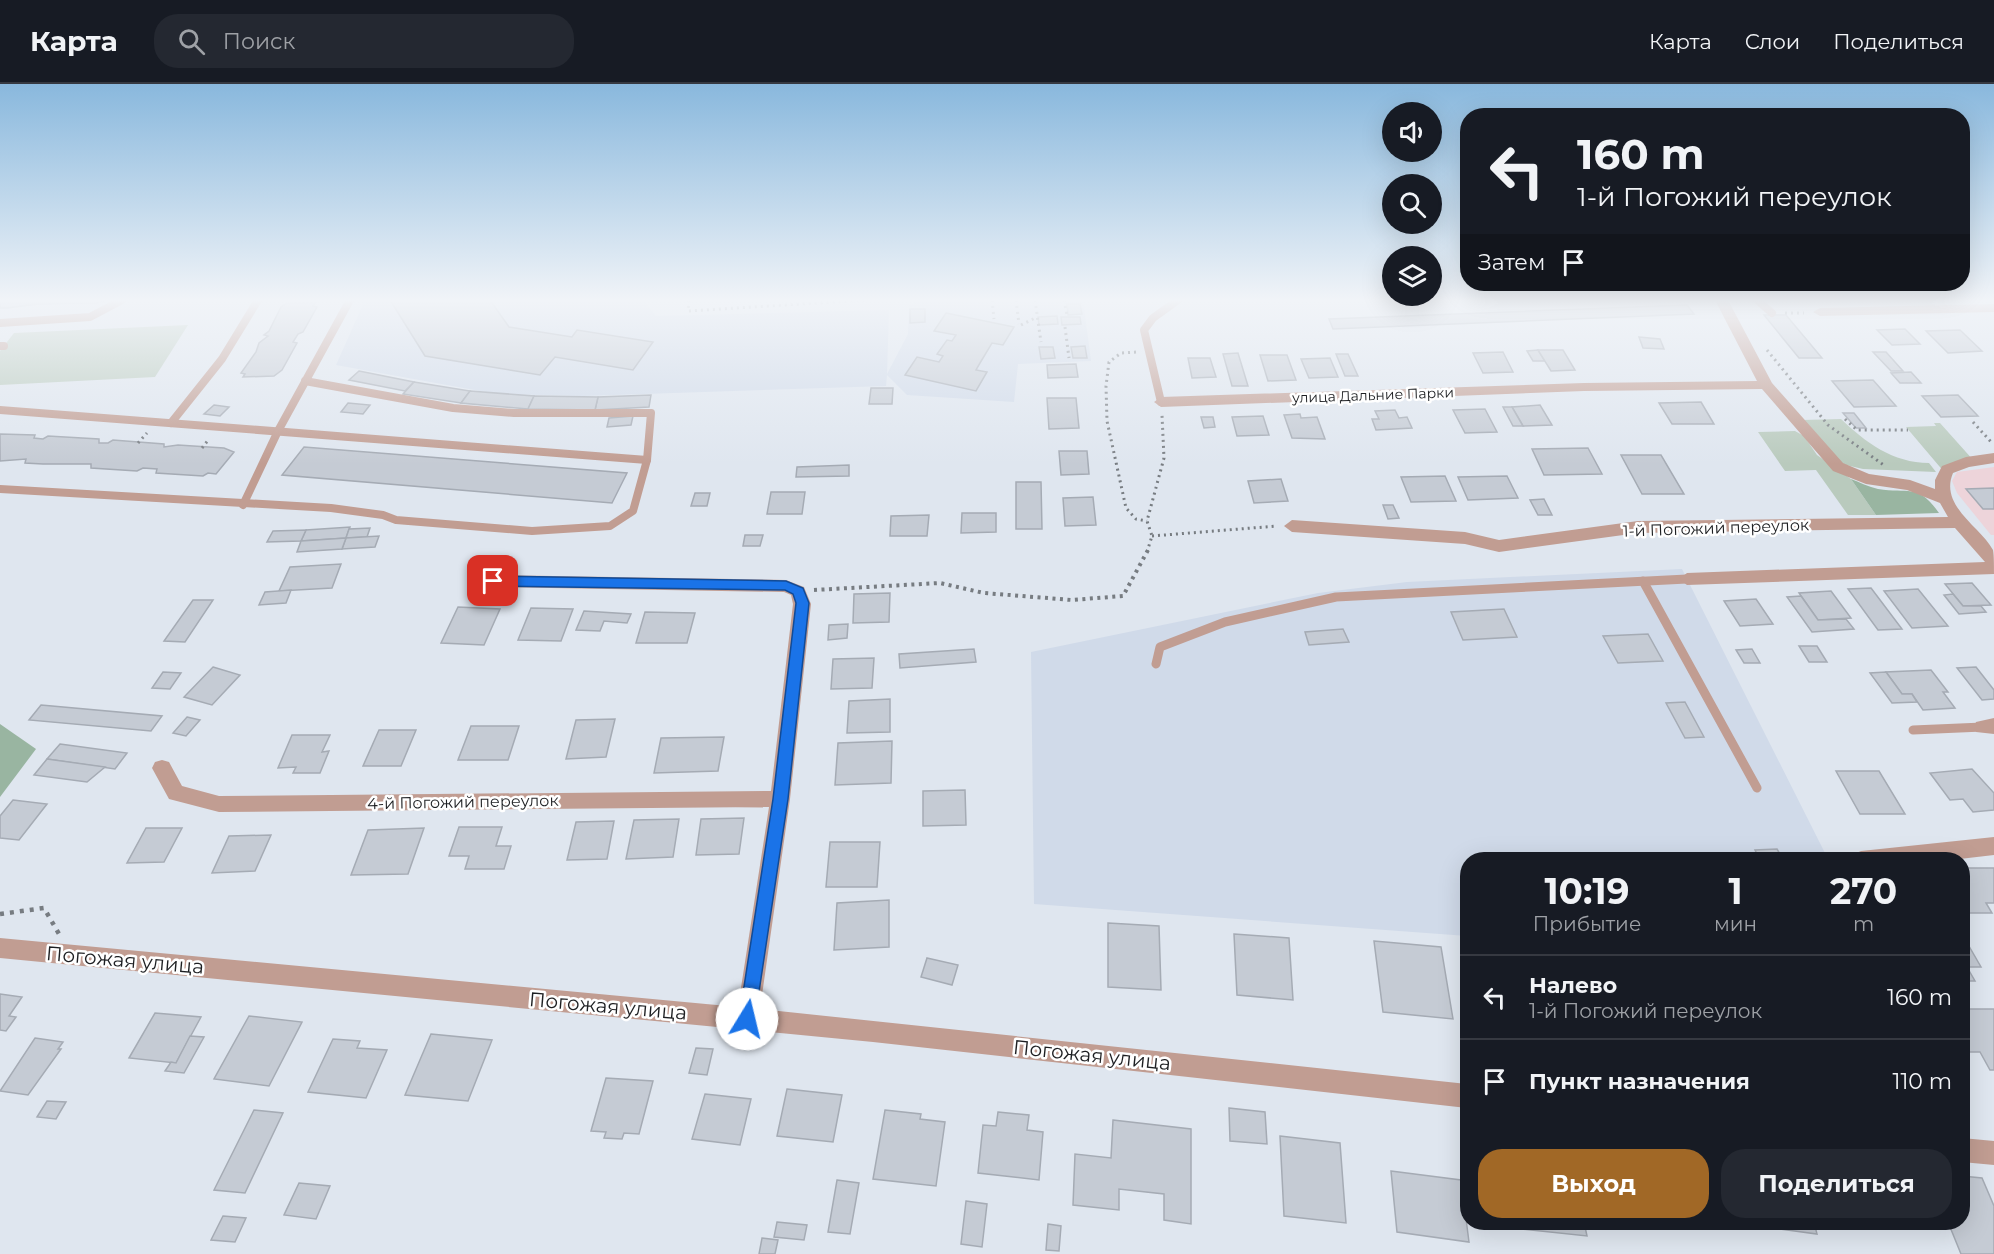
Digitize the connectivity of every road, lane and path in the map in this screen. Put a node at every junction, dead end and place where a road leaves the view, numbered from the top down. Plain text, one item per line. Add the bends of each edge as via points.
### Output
1 (224, 355) edge
2 (320, 355) edge
3 (1069, 355) edge
4 (1119, 355) edge
5 (1149, 355) edge
6 (1750, 355) edge
7 (1772, 355) edge
8 (1069, 358) dead end
9 (305, 381) junction
10 (1766, 385) junction
11 (1161, 402) junction
12 (0, 410) edge
13 (1845, 419) dead end
14 (1973, 422) dead end
15 (171, 423) junction
16 (1908, 430) dead end
17 (278, 431) junction
18 (1994, 445) edge
19 (1994, 458) edge
20 (647, 460) junction
21 (1910, 485) junction
22 (0, 489) edge
23 (1944, 499) junction
24 (243, 505) junction
25 (1147, 521) junction
26 (1961, 522) junction
27 (1292, 526) joint
28 (1152, 536) junction
29 (1994, 562) edge
30 (1994, 568) edge
31 (1688, 579) joint
32 (493, 581) dead end
33 (1643, 581) junction
34 (798, 591) junction
35 (1156, 664) dead end
36 (1989, 726) edge
37 (1913, 729) dead end
38 (162, 768) dead end
39 (1757, 788) dead end
40 (780, 799) junction
41 (1994, 846) edge
42 (1937, 852) edge
43 (0, 914) edge
44 (0, 948) edge
45 (58, 953) junction
46 (747, 1019) junction
47 (1460, 1095) edge
48 (1970, 1151) edge
49 (1994, 1153) edge

1 - 15 lane
2 - 9 lane
3 - 8 path
4 - 25 path via 1109,362 1107,421 1126,508 1136,519
5 - 11 lane
6 - 10 street
7 - 21 path via 1827,425
9 - 17 lane
9 - 20 lane via 453,408 514,413 651,413
10 - 11 street, улица Дальние Парки via 1584,387
10 - 21 street via 1838,467 1866,479
11 - 25 path via 1164,458
12 - 15 lane
13 - 16 path via 1860,431
14 - 18 path
15 - 17 lane
17 - 20 lane
17 - 24 lane
19 - 23 street via 1966,462 1947,470 1941,483
20 - 24 lane via 633,511 610,526 532,531 396,520 331,508
21 - 23 street
22 - 24 lane
23 - 26 street
25 - 28 path
26 - 27 street, 1-й Погожий переулок via 1638,527 1500,546 1465,538
26 - 29 street
27 - 28 path
28 - 34 path via 1123,596 1072,600 984,592 940,583
30 - 31 street
31 - 33 lane
32 - 34 street via 786,586
33 - 35 lane via 1336,597 1225,622 1160,647
33 - 39 lane
34 - 40 street via 802,603
36 - 37 lane
38 - 40 street, 4-й Погожий переулок via 176,793 219,804
40 - 46 street
41 - 42 street
43 - 45 path via 44,908 61,937
44 - 45 street, Погожая улица
45 - 46 street, Погожая улица
46 - 47 street, Погожая улица
48 - 49 street

